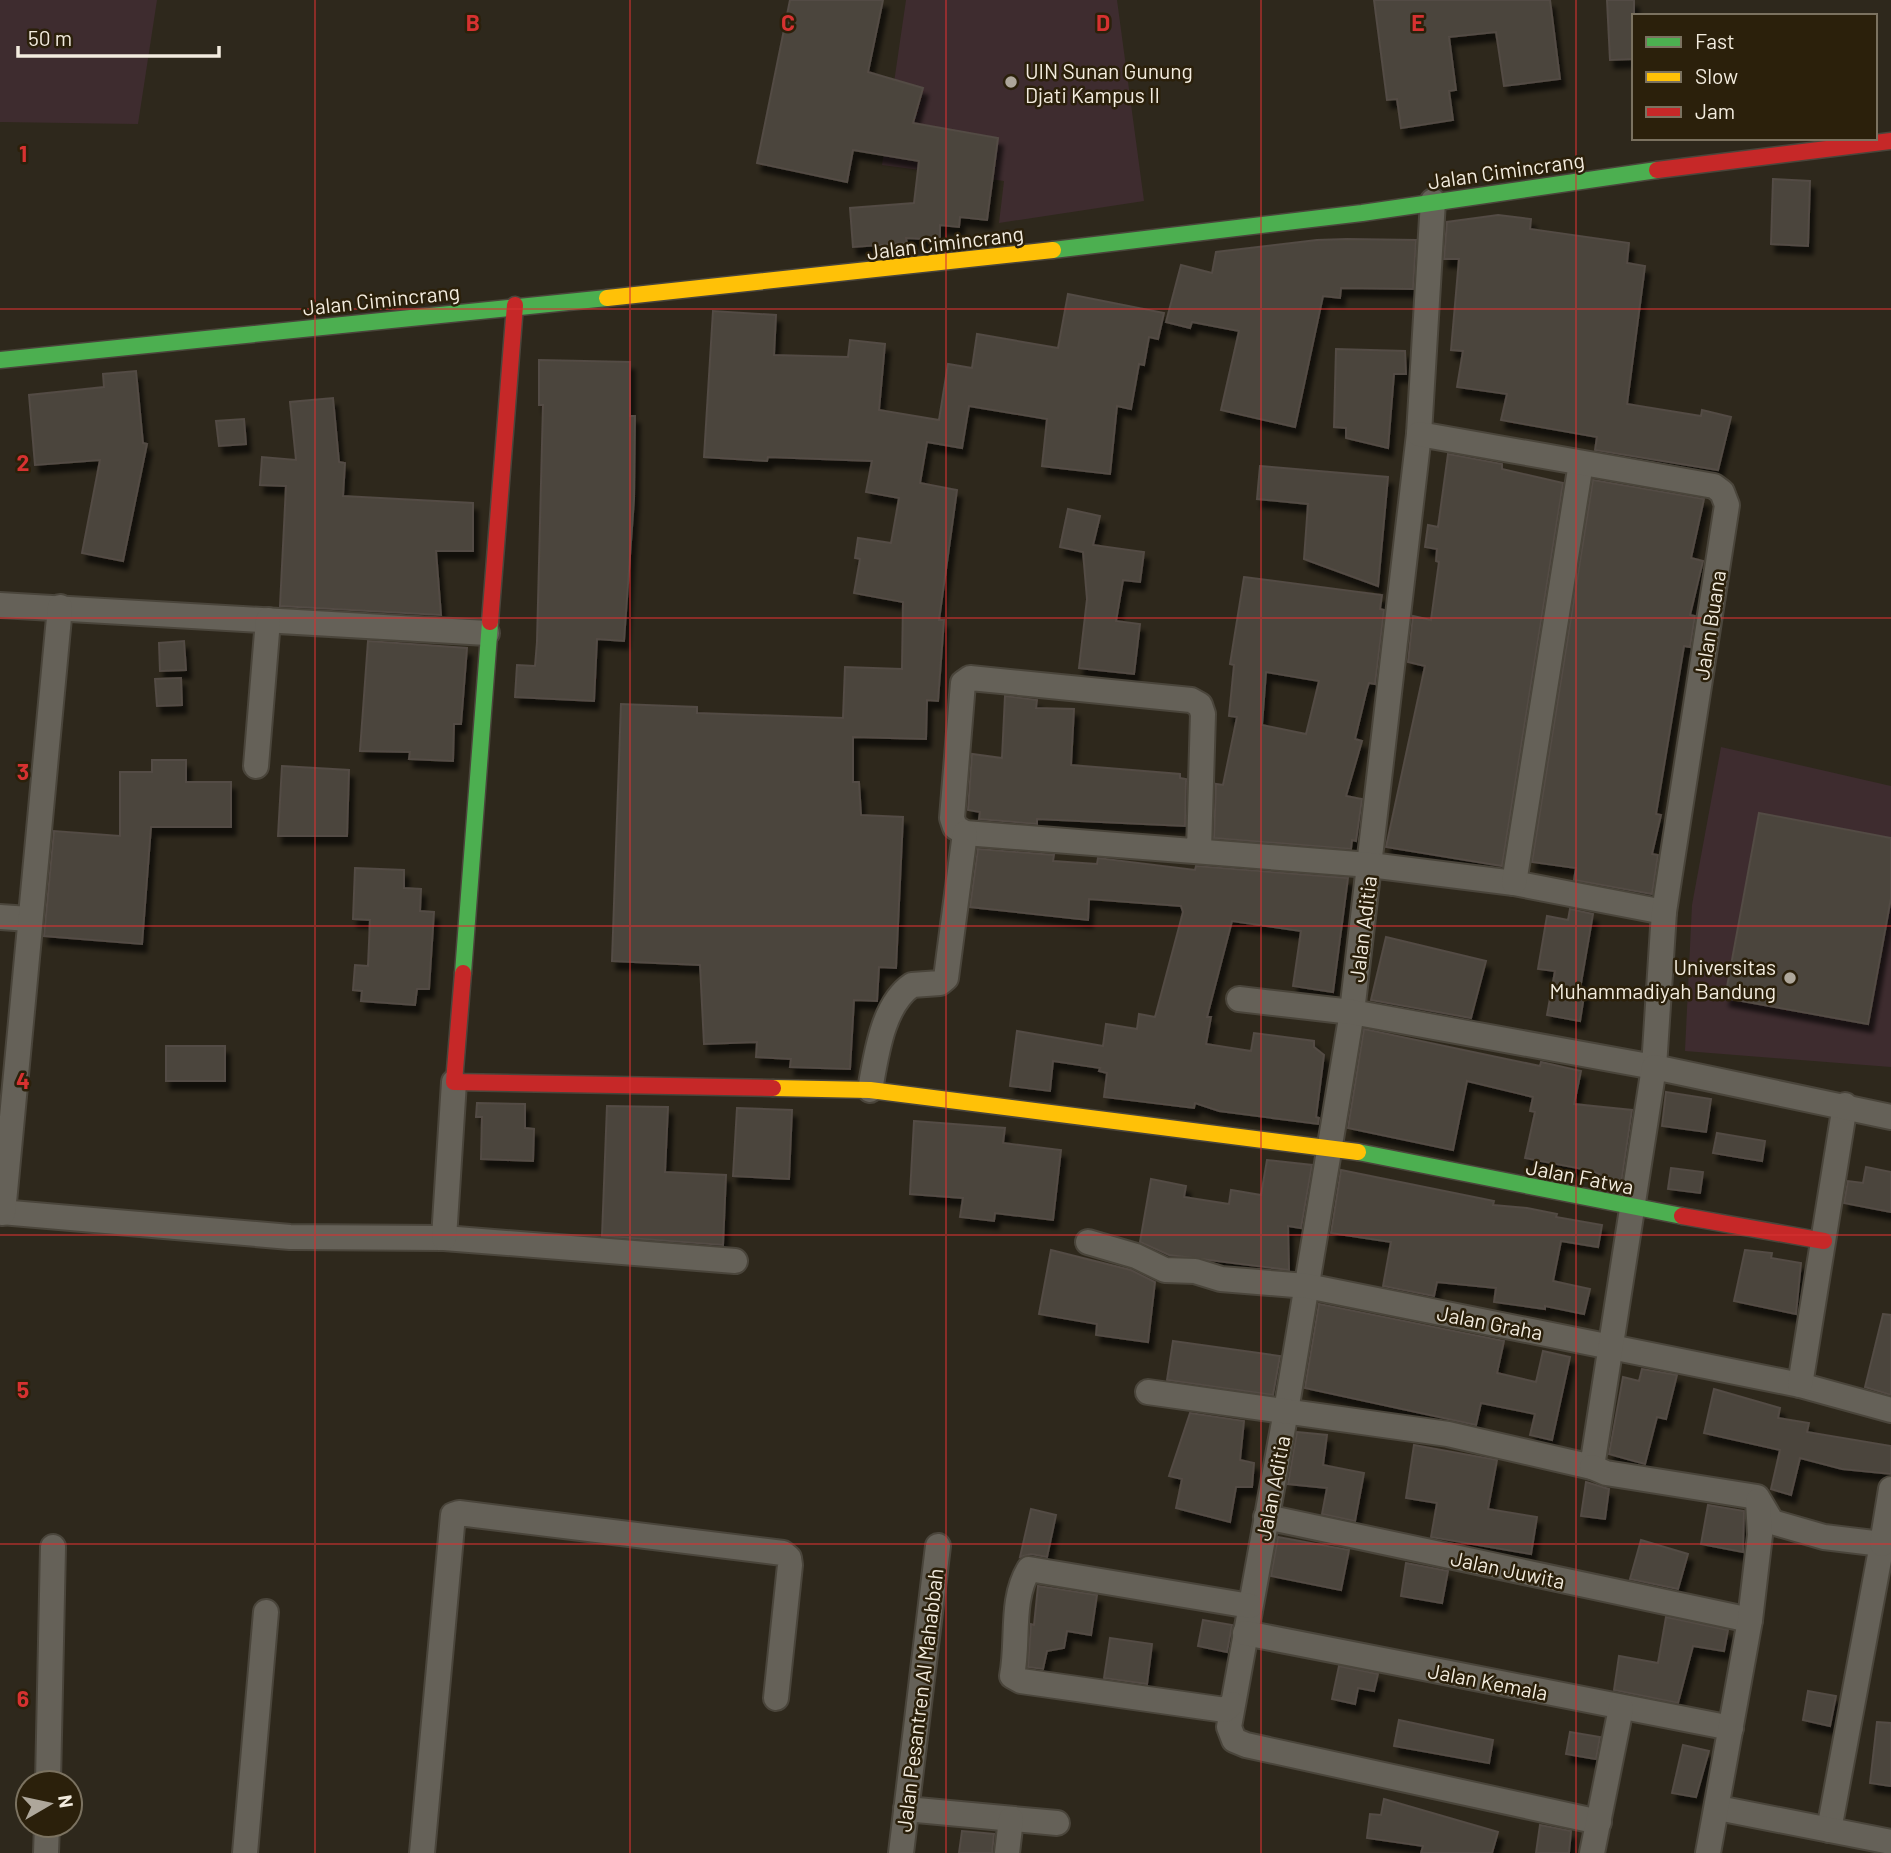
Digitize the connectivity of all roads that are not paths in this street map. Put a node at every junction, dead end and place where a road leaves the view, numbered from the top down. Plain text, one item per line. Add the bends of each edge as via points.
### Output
1 (1891, 141) edge
2 (1433, 201) junction
3 (515, 306) junction
4 (0, 360) edge
5 (1419, 434) junction
6 (1581, 463) junction
7 (0, 605) edge
8 (60, 607) junction
9 (268, 620) junction
10 (487, 633) junction
11 (256, 766) dead end
12 (965, 833) junction
13 (1199, 850) junction
14 (1370, 865) junction
15 (1514, 883) junction
16 (1664, 912) junction
17 (0, 917) edge
18 (29, 919) junction
19 (1239, 999) dead end
20 (1352, 1012) junction
21 (1654, 1067) junction
22 (454, 1082) junction
23 (870, 1090) junction
24 (1845, 1105) junction
25 (1891, 1117) edge
26 (1329, 1146) junction
27 (1633, 1208) junction
28 (1, 1213) edge
29 (444, 1238) junction
30 (1824, 1241) junction
31 (1088, 1242) dead end
32 (735, 1261) dead end
33 (1307, 1286) junction
34 (1612, 1345) junction
35 (1800, 1385) junction
36 (1148, 1392) dead end
37 (1891, 1410) edge
38 (1286, 1411) junction
39 (1592, 1466) junction
40 (1891, 1489) edge
41 (1757, 1497) junction
42 (1266, 1517) junction
43 (1882, 1544) junction
44 (938, 1546) dead end
45 (53, 1547) dead end
46 (1250, 1606) junction
47 (265, 1612) dead end
48 (1750, 1620) junction
49 (1245, 1633) junction
50 (776, 1698) dead end
51 (1232, 1704) junction
52 (1621, 1707) junction
53 (1731, 1728) junction
54 (48, 1769) edge
55 (1718, 1808) junction
56 (906, 1809) junction
57 (1011, 1819) junction
58 (1599, 1822) junction
59 (1057, 1823) dead end
60 (1829, 1830) junction
61 (1891, 1842) edge
62 (245, 1853) edge
63 (422, 1853) edge
64 (901, 1853) edge
65 (1007, 1853) edge
66 (1592, 1853) edge
67 (1708, 1853) edge

1 - 2 street, Jalan Cimincrang
2 - 3 street, Jalan Cimincrang via 863,273
2 - 5 street, Jalan Aditia
3 - 4 street, Jalan Cimincrang
3 - 10 street
5 - 6 street, Jalan Buana
5 - 14 street, Jalan Aditia
6 - 15 street
6 - 16 street, Jalan Buana via 1714,486 1727,505
7 - 8 street
8 - 9 street
8 - 18 street
9 - 10 street
9 - 11 street
10 - 22 street
12 - 13 street
12 - 13 street via 955,827 953,818 961,692 963,682 970,678 1191,700 1200,705
12 - 23 street via 946,978 940,983 912,985 894,1003
13 - 14 street
14 - 15 street
14 - 20 street, Jalan Aditia
15 - 16 street
16 - 21 street, Jalan Buana
17 - 18 street
18 - 28 street
19 - 20 street
20 - 21 street
20 - 26 street, Jalan Aditia
21 - 24 street
21 - 27 street, Jalan Buana
22 - 23 street, Jalan Fatwa
22 - 29 street
23 - 26 street, Jalan Fatwa
24 - 25 street
24 - 30 street
26 - 27 street, Jalan Fatwa
26 - 33 street, Jalan Aditia
27 - 30 street, Jalan Fatwa
27 - 34 street, Jalan Buana
28 - 29 street via 290,1237
29 - 32 street
30 - 35 street
31 - 33 street, Jalan Graha via 1165,1270
33 - 34 street, Jalan Graha
33 - 38 street, Jalan Aditia
34 - 35 street, Jalan Graha
34 - 39 street, Jalan Buana
35 - 37 street, Jalan Graha
36 - 38 street
38 - 39 street via 1448,1434
38 - 42 street, Jalan Aditia
39 - 41 street via 1606,1473
40 - 43 street
41 - 43 street via 1772,1521 1824,1537
41 - 48 street via 1760,1535
42 - 46 street, Jalan Aditia
42 - 48 street, Jalan Juwita
43 - 60 street
44 - 56 street, Jalan Pesantren Al Mahabbah
45 - 54 street
46 - 49 street, Jalan Aditia
46 - 51 street via 1029,1569 1018,1591 1012,1676 1021,1681 1225,1710
47 - 62 street
48 - 53 street
49 - 51 street, Jalan Aditia
49 - 52 street, Jalan Kemala
50 - 63 street via 790,1565 783,1553 453,1515
51 - 58 street, Jalan Aditia via 1230,1735 1246,1745
52 - 53 street, Jalan Kemala
52 - 58 street
53 - 55 street
55 - 60 street
55 - 67 street
56 - 57 street
56 - 64 street, Jalan Pesantren Al Mahabbah
57 - 59 street
57 - 65 street
58 - 66 street
60 - 61 street

